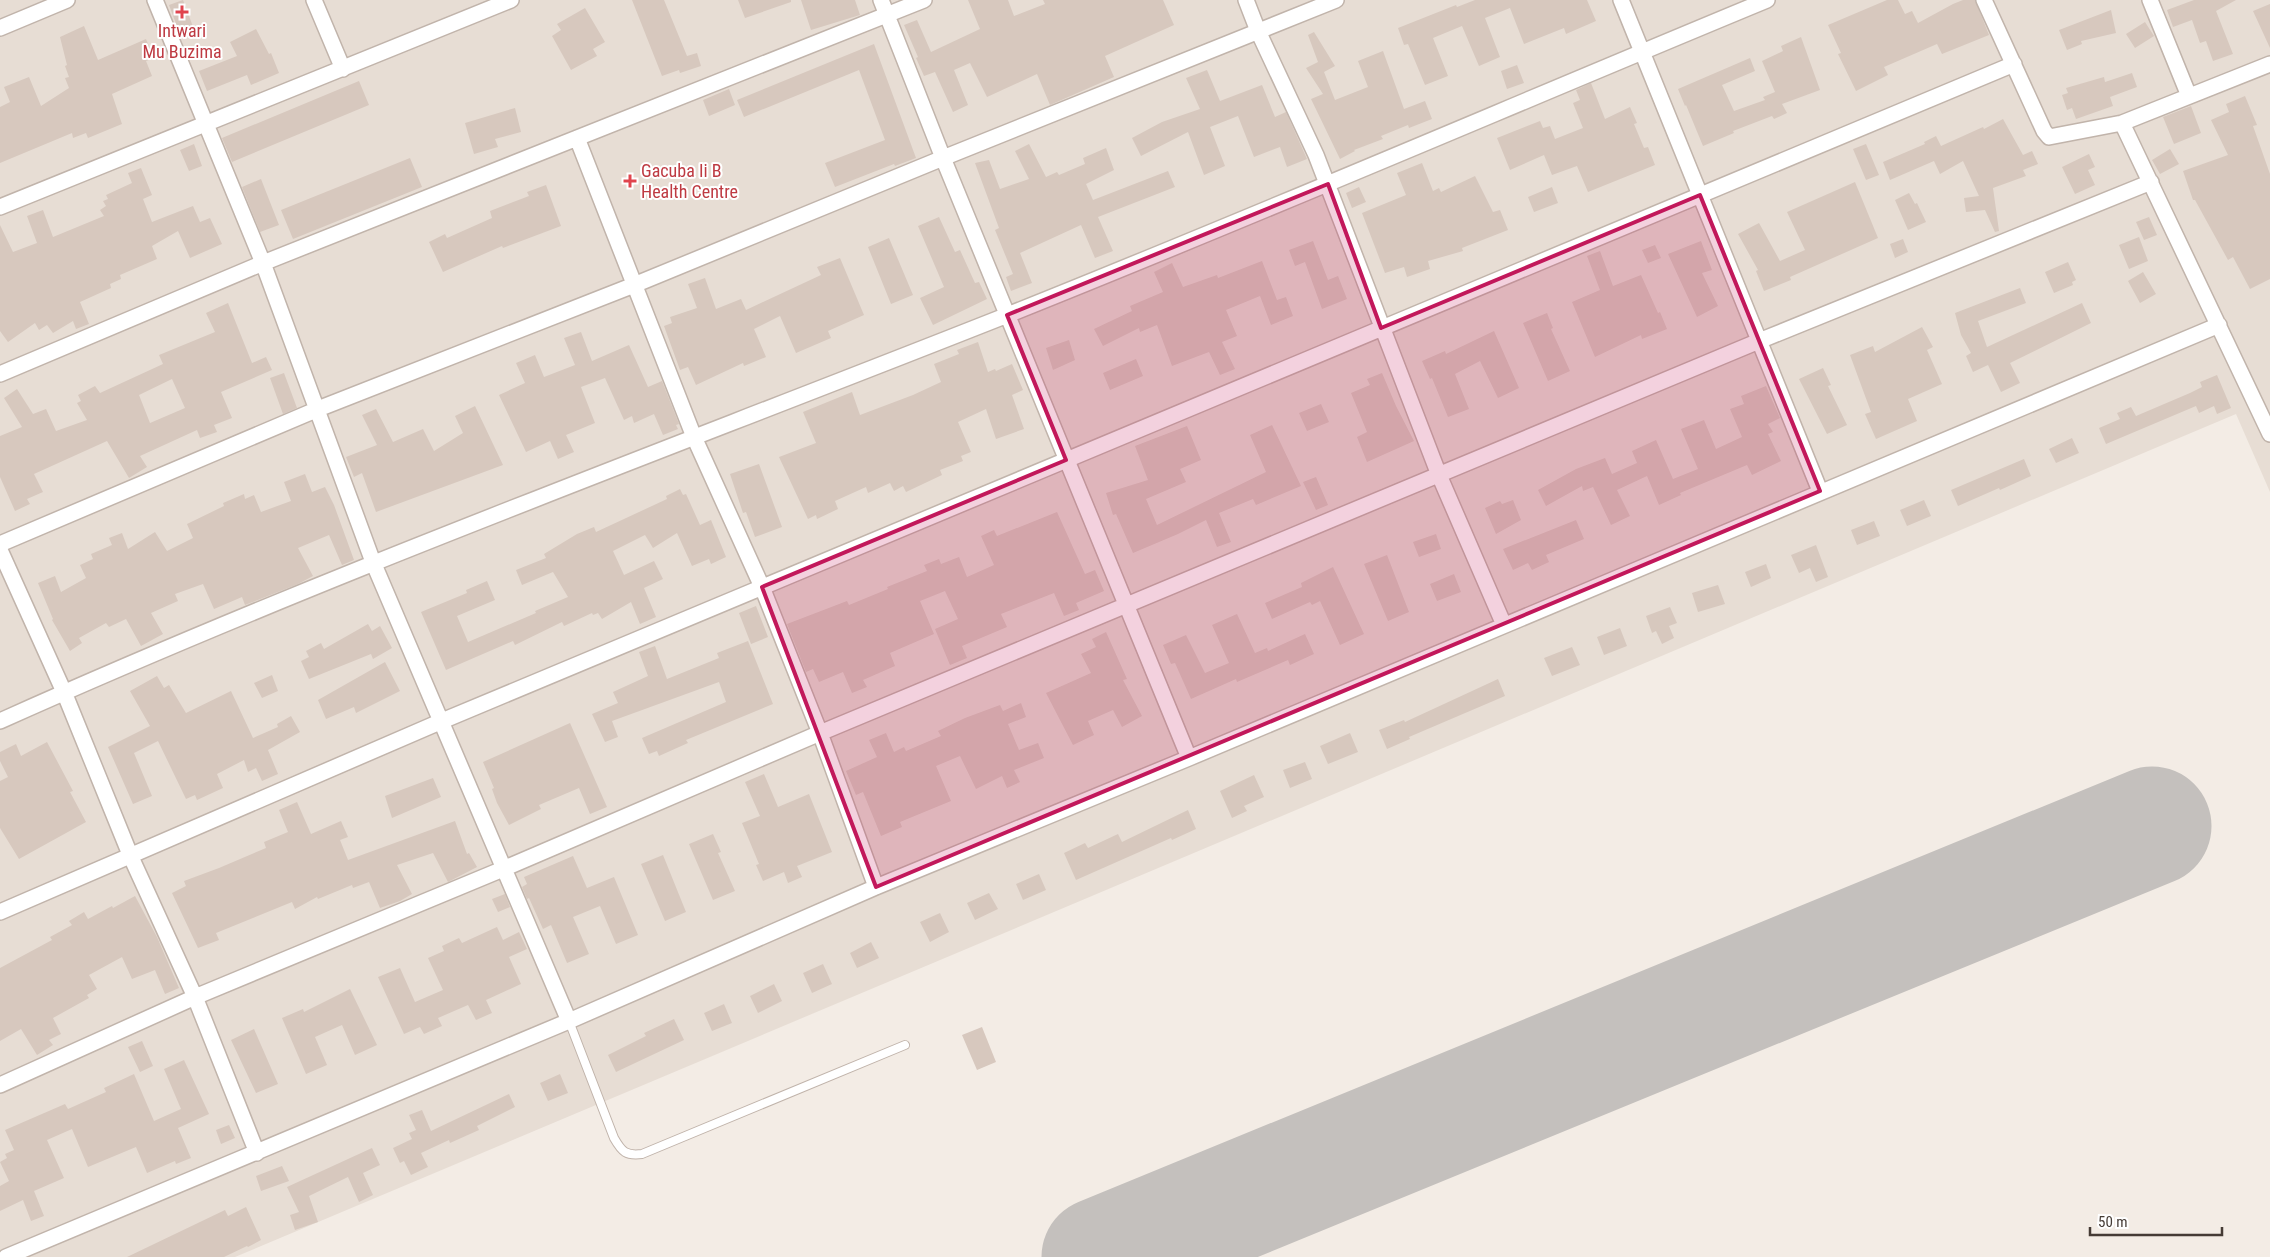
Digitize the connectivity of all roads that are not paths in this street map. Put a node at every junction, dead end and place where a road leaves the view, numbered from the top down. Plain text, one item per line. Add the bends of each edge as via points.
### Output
1 (67, 0) edge
2 (155, 0) edge
3 (314, 0) edge
4 (511, 0) edge
5 (880, 0) edge
6 (924, 0) edge
7 (1246, 0) edge
8 (1336, 0) edge
9 (1621, 0) edge
10 (1767, 0) edge
11 (1984, 0) edge
12 (2150, 0) edge
13 (887, 15) junction
14 (0, 28) edge
15 (1258, 31) junction
16 (1642, 52) junction
17 (2014, 64) junction
18 (2270, 65) edge
19 (343, 69) junction
20 (2189, 96) junction
21 (2122, 122) junction
22 (205, 125) junction
23 (577, 138) junction
24 (942, 158) junction
25 (2151, 182) junction
26 (1328, 184) junction
27 (1700, 195) junction
28 (0, 207) edge
29 (263, 263) junction
30 (634, 285) junction
31 (1007, 315) junction
32 (2219, 325) junction
33 (1381, 328) junction
34 (1759, 340) junction
35 (0, 374) edge
36 (318, 409) junction
37 (2269, 429) edge
38 (694, 437) junction
39 (1066, 460) junction
40 (1439, 474) junction
41 (1820, 491) junction
42 (0, 544) edge
43 (0, 550) edge
44 (373, 562) junction
45 (762, 587) junction
46 (1128, 605) junction
47 (1504, 625) junction
48 (64, 692) junction
49 (0, 721) edge
50 (442, 721) junction
51 (820, 733) junction
52 (1189, 758) junction
53 (130, 857) junction
54 (503, 869) junction
55 (876, 887) junction
56 (0, 912) edge
57 (195, 997) junction
58 (568, 1021) junction
59 (905, 1045) dead end
60 (0, 1085) edge
61 (257, 1153) junction
62 (6, 1257) edge

1 - 14 street
2 - 22 street
3 - 19 street
4 - 19 street
5 - 13 street
6 - 13 street
7 - 15 street
8 - 15 street
9 - 16 street
10 - 16 street
11 - 17 street
12 - 20 street
13 - 23 street
13 - 24 street
15 - 24 street
15 - 26 street
16 - 26 street
16 - 27 street
17 - 21 street via 2049,136
17 - 27 street
18 - 20 street
19 - 22 street
20 - 21 street
21 - 25 street
22 - 28 street
22 - 29 street
23 - 29 street
23 - 30 street
24 - 30 street
24 - 31 street
25 - 32 street
25 - 34 street
26 - 31 street
26 - 33 street
27 - 33 street
27 - 34 street
29 - 35 street
29 - 36 street
30 - 36 street
30 - 38 street
31 - 38 street
31 - 39 street
32 - 37 street
32 - 41 street
33 - 39 street
33 - 40 street
34 - 40 street
34 - 41 street
36 - 42 street
36 - 44 street
38 - 44 street
38 - 45 street
39 - 45 street
39 - 46 street
40 - 46 street
40 - 47 street
41 - 47 street
43 - 48 street
44 - 48 street
44 - 50 street
45 - 50 street
45 - 51 street
46 - 51 street
46 - 52 street
47 - 52 street
48 - 49 street
48 - 53 street
50 - 53 street
50 - 54 street
51 - 54 street
51 - 55 street
52 - 55 street
53 - 56 street
53 - 57 street
54 - 57 street
54 - 58 street
55 - 58 street
57 - 60 street
57 - 61 street
58 - 59 lane via 614,1138 622,1151 630,1155 642,1154
58 - 61 street
61 - 62 street

